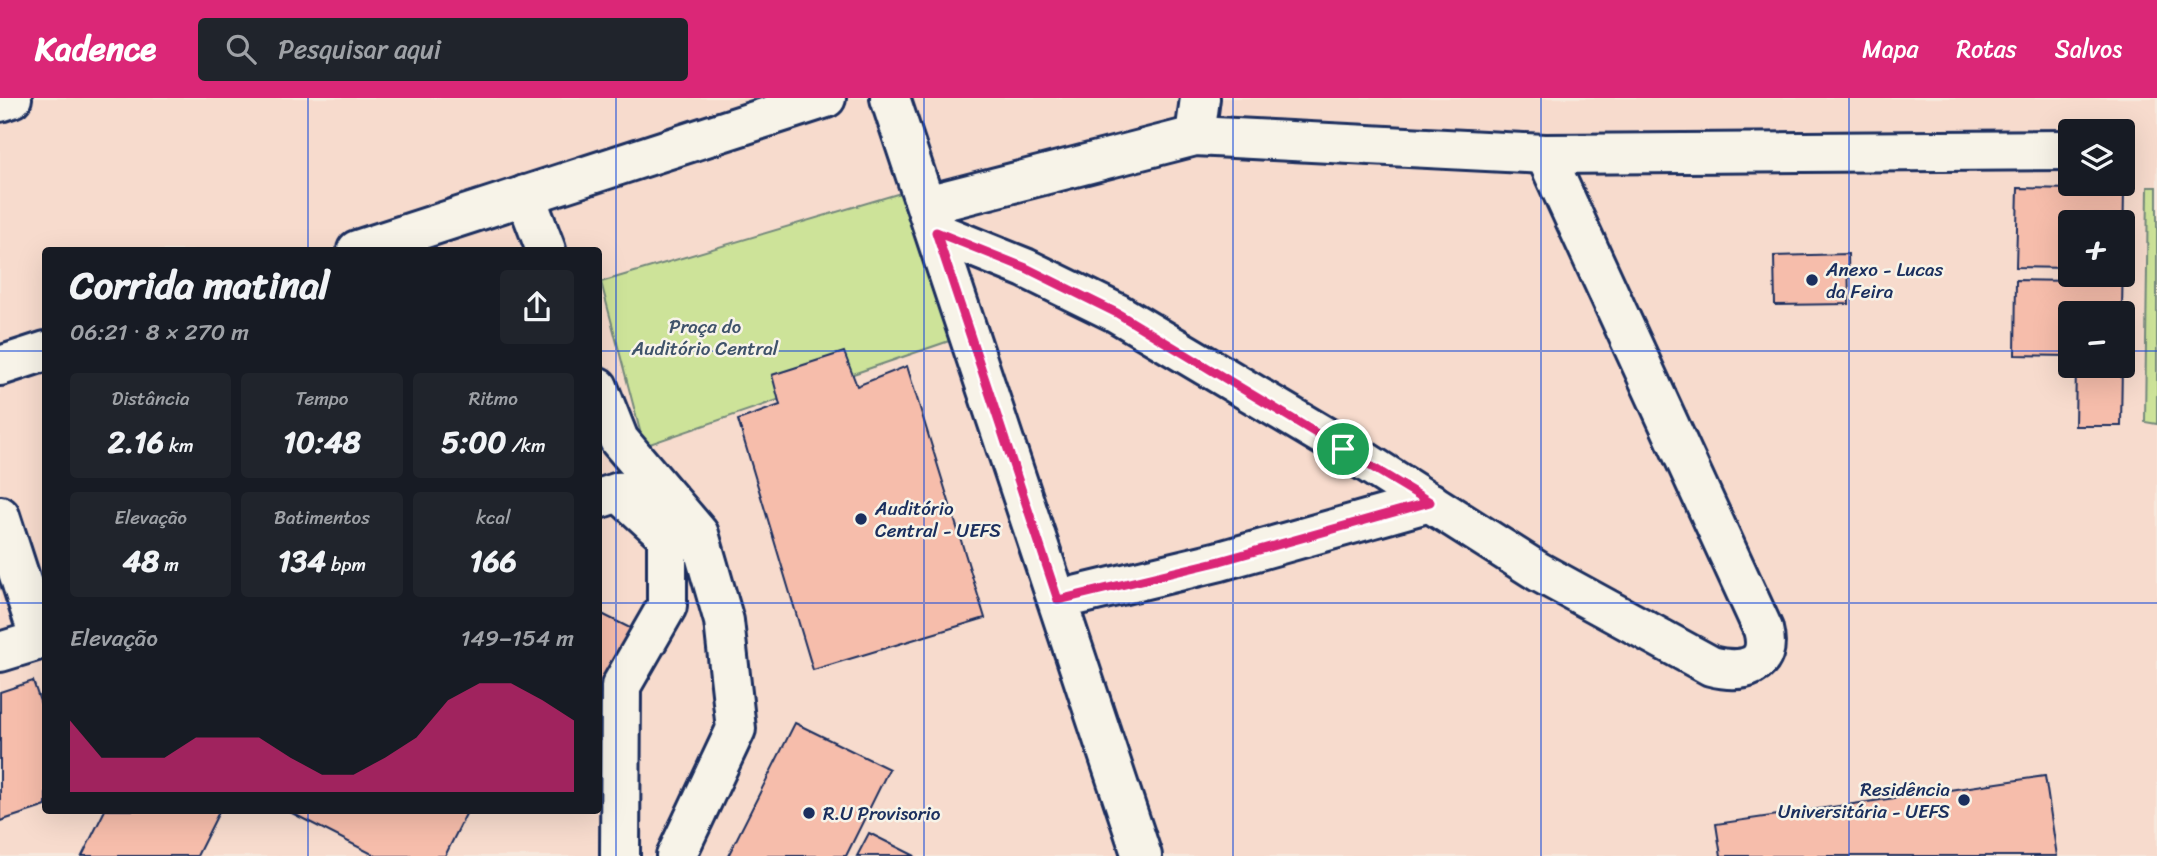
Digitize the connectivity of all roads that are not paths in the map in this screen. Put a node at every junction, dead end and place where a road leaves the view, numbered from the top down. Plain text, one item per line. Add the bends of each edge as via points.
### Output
1 (12, 98) edge
2 (826, 98) edge
3 (890, 98) edge
4 (1200, 98) edge
5 (0, 102) edge
6 (1195, 136) junction
7 (2058, 150) edge
8 (1545, 154) junction
9 (525, 195) junction
10 (932, 218) junction
11 (442, 237) edge
12 (379, 247) edge
13 (545, 247) edge
14 (42, 352) edge
15 (0, 366) edge
16 (602, 397) edge
17 (602, 498) edge
18 (1430, 502) junction
19 (0, 516) edge
20 (1058, 600) junction
21 (42, 636) edge
22 (42, 639) edge
23 (0, 652) edge
24 (620, 856) edge
25 (676, 856) edge
26 (1142, 856) edge

1 - 5 street
2 - 9 street
3 - 10 street
4 - 6 street
6 - 8 street
6 - 10 street
7 - 8 street
8 - 18 street via 1763,628 1764,654 1744,669 1711,666 1539,572
9 - 11 street
9 - 13 street
10 - 18 street via 1117,313
10 - 20 street
11 - 12 street
14 - 15 street
16 - 25 street via 619,440 699,534 724,621 736,729
17 - 24 street via 619,492 667,536 667,606 621,686
18 - 20 street via 1220,561
19 - 21 street
20 - 26 street
22 - 23 street

